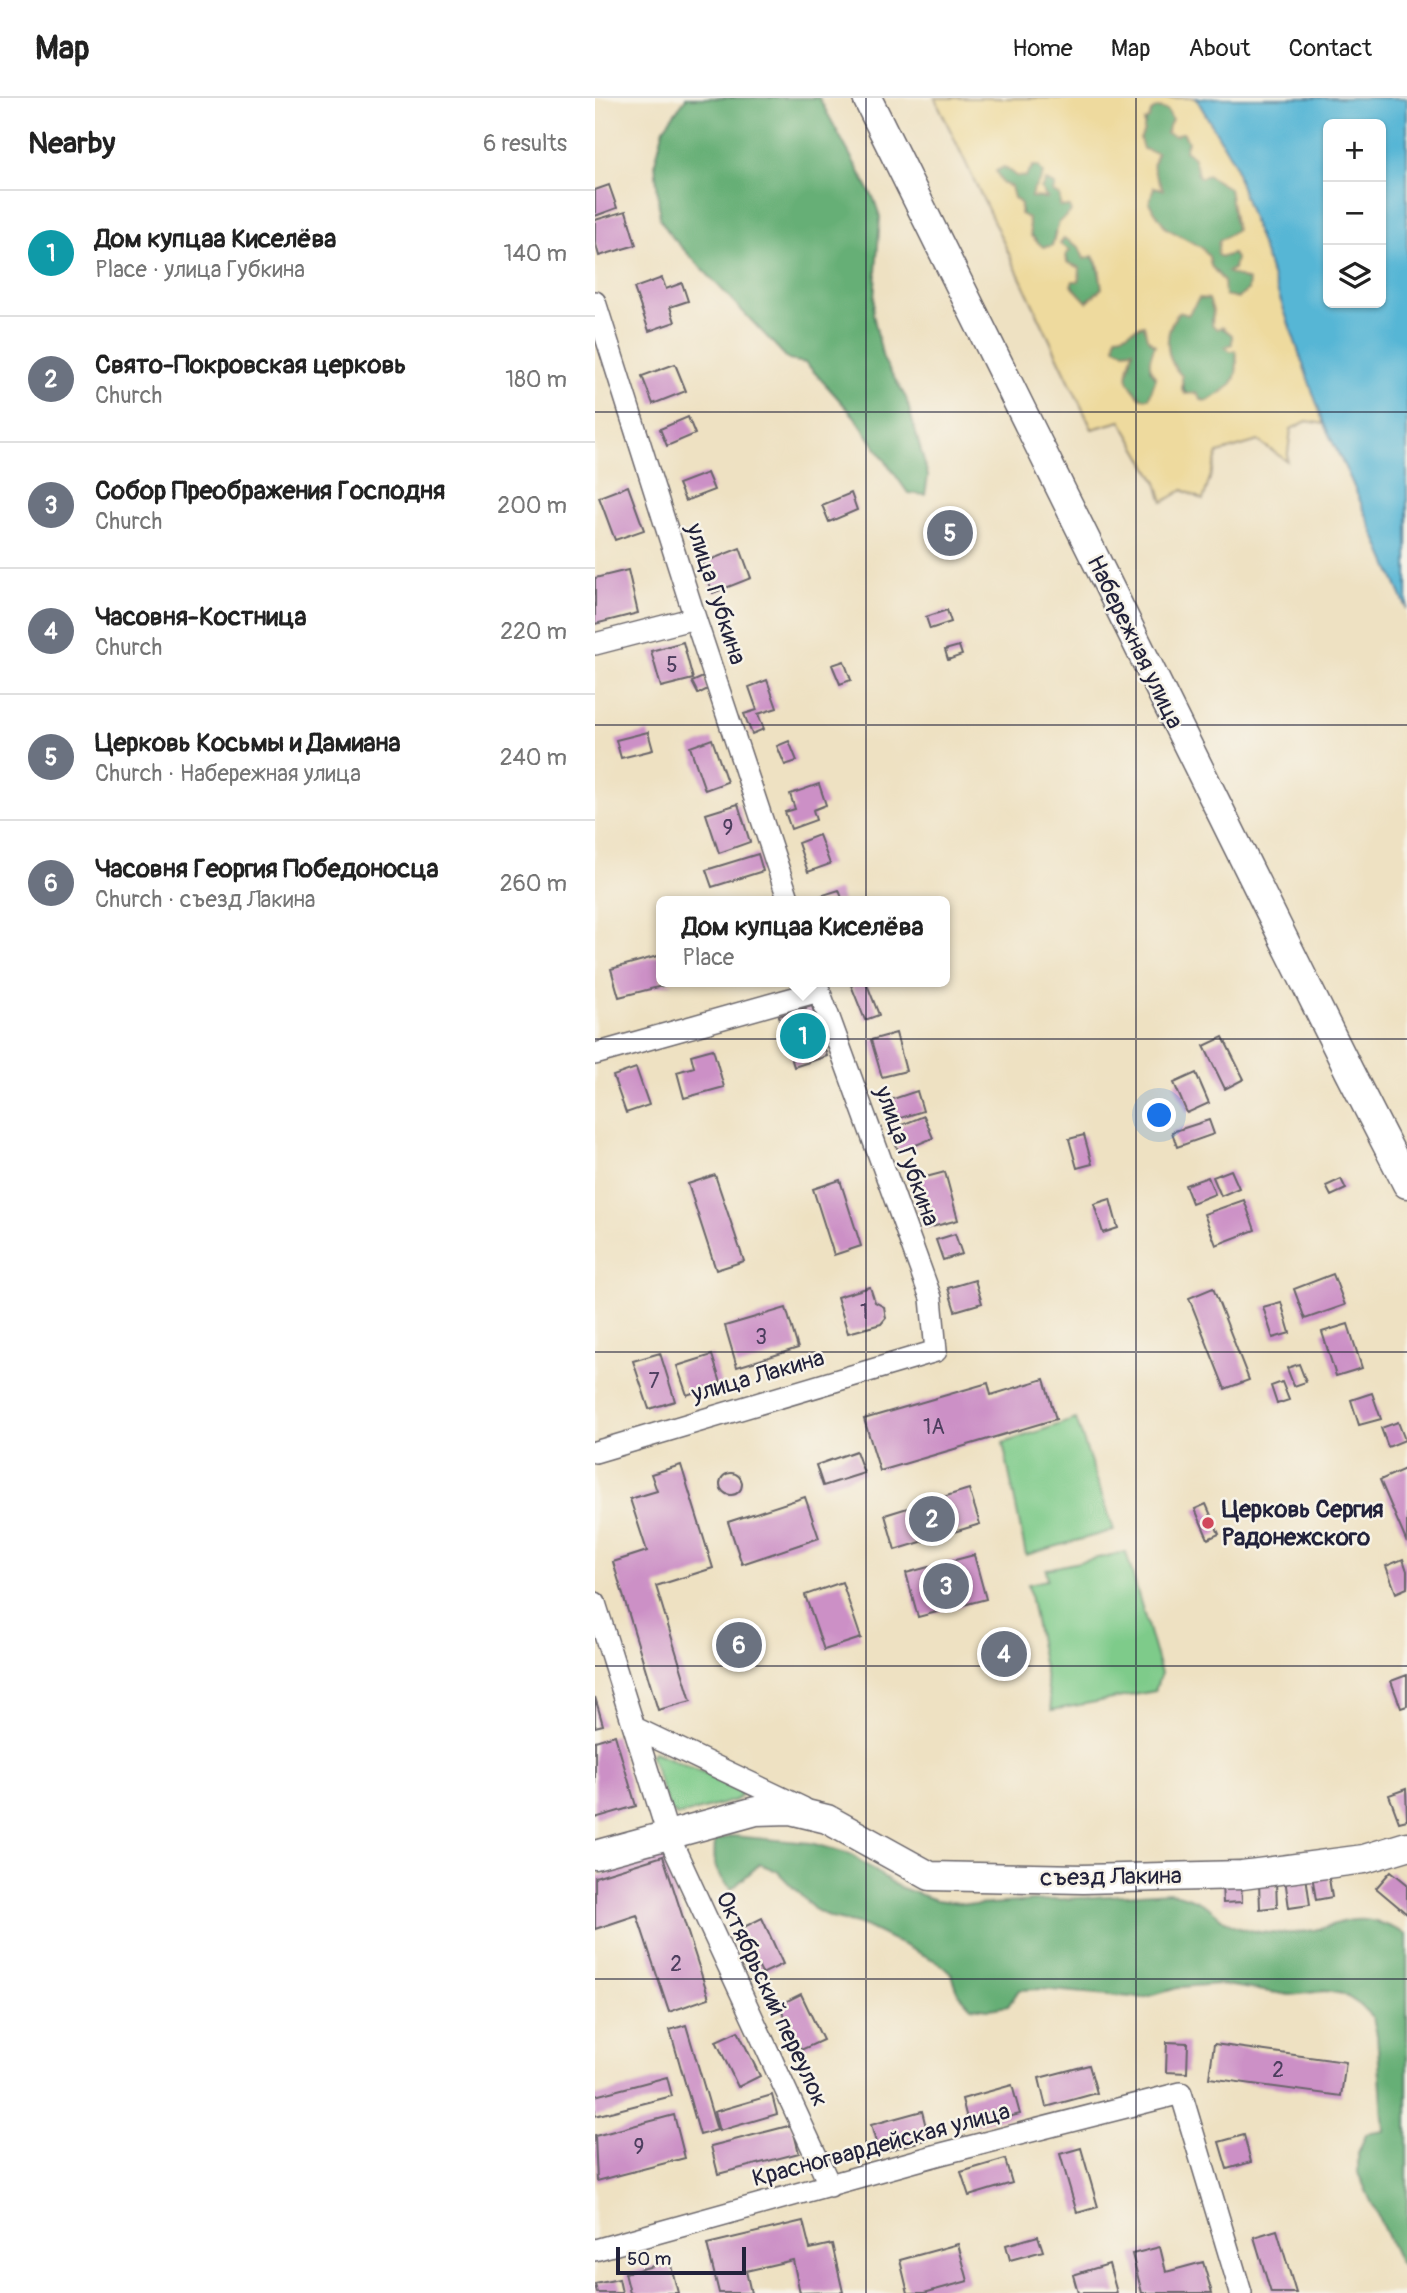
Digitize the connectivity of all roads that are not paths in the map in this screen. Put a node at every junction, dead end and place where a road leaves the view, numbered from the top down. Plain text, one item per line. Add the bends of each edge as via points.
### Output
1 (867, 98) edge
2 (595, 302) edge
3 (695, 618) junction
4 (595, 644) edge
5 (787, 896) edge
6 (814, 987) edge
7 (817, 987) edge
8 (595, 1054) edge
9 (1407, 1184) edge
10 (936, 1350) joint
11 (595, 1452) edge
12 (595, 1603) edge
13 (635, 1728) junction
14 (827, 1819) junction
15 (667, 1835) junction
16 (1407, 1846) edge
17 (595, 1855) edge
18 (830, 2186) junction
19 (595, 2250) edge
20 (1241, 2293) edge

1 - 9 street, Набережная улица
2 - 3 street, улица Губкина
3 - 4 street
3 - 5 street, улица Губкина
6 - 8 street
7 - 10 street, улица Губкина via 931,1298
10 - 11 street, улица Лакина
12 - 13 street
13 - 14 street, съезд Лакина
13 - 15 street
14 - 15 street, съезд Лакина via 790,1810 756,1811
14 - 16 street, съезд Лакина via 930,1876 1242,1875 1364,1859
15 - 17 street, съезд Лакина
15 - 18 street, Октябрьский переулок
18 - 19 street, Красногвардейская улица
18 - 20 street, Красногвардейская улица via 1181,2093

